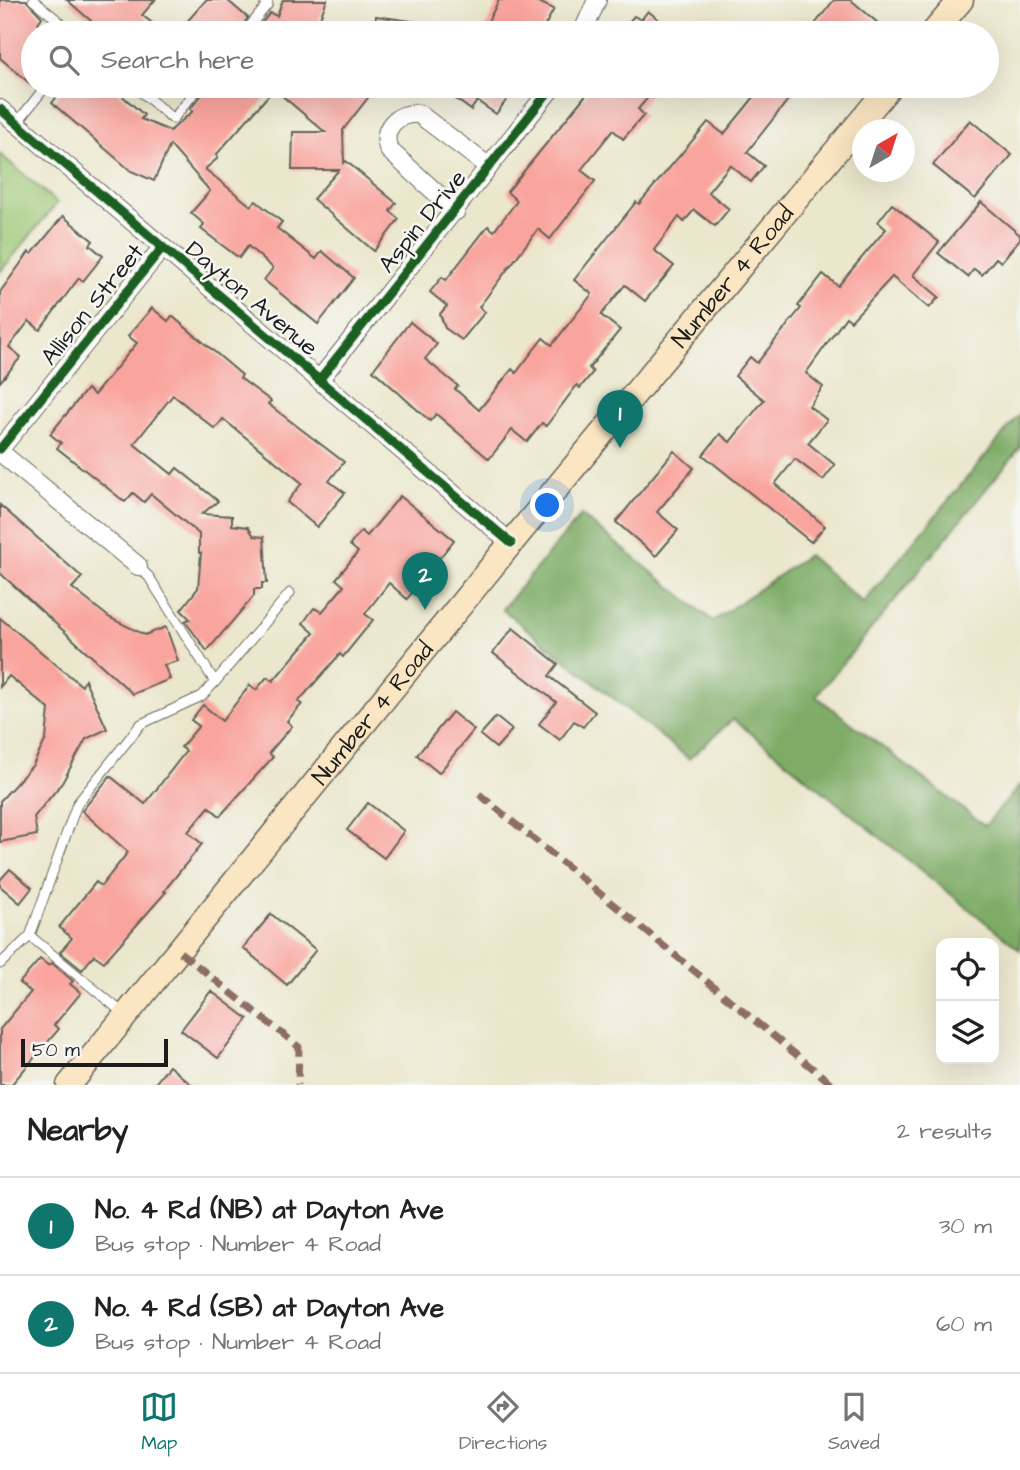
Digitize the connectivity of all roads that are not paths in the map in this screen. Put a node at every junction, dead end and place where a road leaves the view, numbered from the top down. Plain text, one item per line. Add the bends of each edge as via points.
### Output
1 (33, 0) edge
2 (262, 0) edge
3 (597, 0) edge
4 (961, 0) edge
5 (58, 21) edge
6 (254, 21) edge
7 (587, 21) edge
8 (943, 21) edge
9 (37, 98) edge
10 (148, 98) edge
11 (191, 98) edge
12 (544, 98) edge
13 (880, 98) edge
14 (0, 110) edge
15 (16, 124) junction
16 (489, 167) junction
17 (456, 211) junction
18 (162, 248) junction
19 (319, 380) junction
20 (0, 451) edge
21 (511, 543) junction
22 (138, 566) joint
23 (290, 593) dead end
24 (215, 682) junction
25 (30, 936) junction
26 (0, 964) edge
27 (127, 1016) junction
28 (69, 1085) edge

1 - 5 lane
2 - 6 lane via 268,4
3 - 7 street
4 - 8 main road
9 - 15 lane
10 - 11 lane via 173,119
12 - 16 street, Aspin Drive
13 - 21 main road, Number 4 Road
14 - 15 street, Dayton Avenue
15 - 18 street, Dayton Avenue
16 - 17 street, Aspin Drive
16 - 17 street via 419,114 401,117 388,128 386,144 394,157
17 - 19 street, Aspin Drive
18 - 19 street, Dayton Avenue
18 - 20 street, Allison Street
19 - 21 street, Dayton Avenue
20 - 22 street
21 - 27 main road, Number 4 Road
22 - 24 lane
23 - 24 lane
24 - 25 lane via 202,696 141,724 77,804
25 - 26 lane
25 - 27 lane
27 - 28 main road, Number 4 Road

